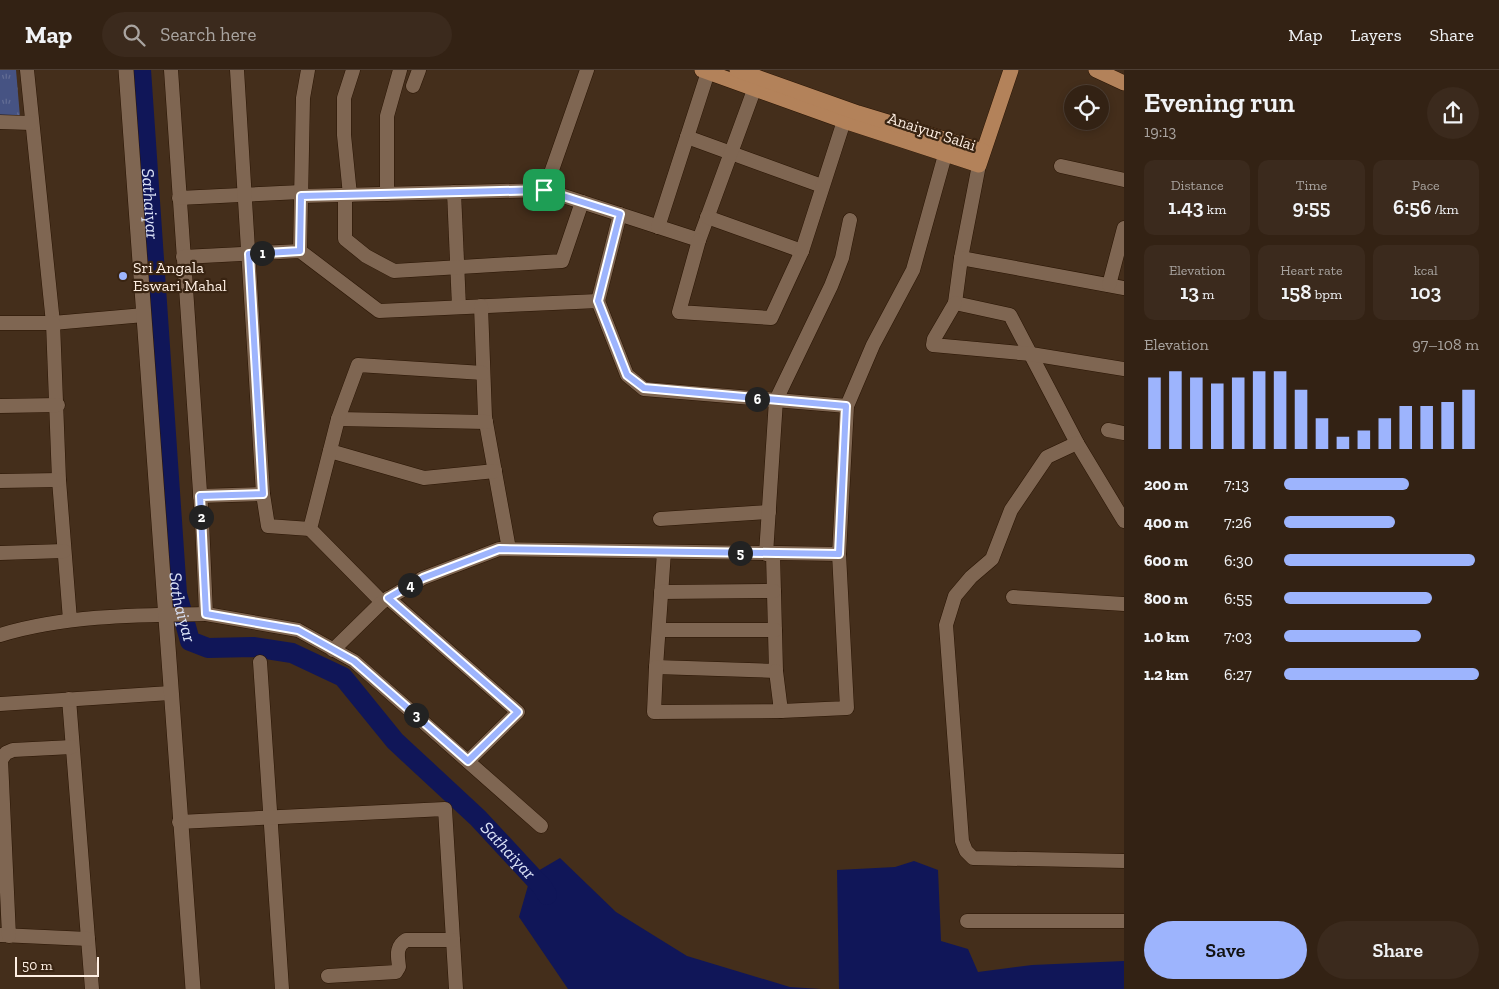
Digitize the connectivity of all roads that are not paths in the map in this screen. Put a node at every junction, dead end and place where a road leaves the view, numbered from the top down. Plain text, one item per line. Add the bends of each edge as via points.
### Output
1 (27, 70) edge
2 (126, 70) edge
3 (171, 70) edge
4 (236, 70) edge
5 (308, 70) edge
6 (353, 70) edge
7 (400, 70) edge
8 (419, 70) edge
9 (588, 70) edge
10 (737, 70) edge
11 (1012, 70) edge
12 (1096, 70) edge
13 (705, 71) edge
14 (1124, 83) edge
15 (413, 86) dead end
16 (754, 90) junction
17 (844, 121) junction
18 (0, 122) edge
19 (31, 124) junction
20 (687, 137) junction
21 (730, 152) junction
22 (945, 155) junction
23 (981, 158) junction
24 (1060, 166) dead end
25 (1124, 180) edge
26 (822, 186) junction
27 (544, 190) junction
28 (454, 192) junction
29 (301, 194) junction
30 (387, 194) junction
31 (245, 195) junction
32 (348, 195) junction
33 (179, 198) junction
34 (582, 202) junction
35 (620, 214) junction
36 (707, 217) junction
37 (850, 220) dead end
38 (658, 227) junction
39 (1124, 228) edge
40 (699, 240) junction
41 (300, 251) junction
42 (802, 251) junction
43 (249, 254) junction
44 (184, 257) junction
45 (961, 258) junction
46 (457, 267) junction
47 (1109, 285) junction
48 (1124, 288) edge
49 (598, 301) junction
50 (955, 303) junction
51 (481, 306) junction
52 (459, 307) junction
53 (144, 315) junction
54 (0, 323) edge
55 (53, 323) junction
56 (1031, 354) junction
57 (1124, 369) edge
58 (483, 373) junction
59 (776, 400) junction
60 (58, 405) junction
61 (0, 406) edge
62 (846, 406) junction
63 (338, 419) junction
64 (486, 422) junction
65 (1108, 430) dead end
66 (1124, 433) edge
67 (1077, 443) junction
68 (330, 451) junction
69 (495, 472) junction
70 (59, 480) junction
71 (0, 481) edge
72 (263, 494) junction
73 (200, 496) junction
74 (1118, 500) edge
75 (769, 512) junction
76 (660, 519) dead end
77 (1124, 521) edge
78 (310, 528) junction
79 (509, 549) junction
80 (64, 552) junction
81 (664, 552) junction
82 (0, 553) edge
83 (770, 554) junction
84 (839, 554) junction
85 (774, 591) junction
86 (661, 592) junction
87 (1013, 597) dead end
88 (385, 600) junction
89 (1124, 604) edge
90 (202, 614) junction
91 (170, 615) junction
92 (70, 620) junction
93 (659, 630) junction
94 (775, 630) junction
95 (0, 635) edge
96 (333, 650) junction
97 (260, 662) dead end
98 (656, 667) junction
99 (776, 671) junction
100 (170, 693) junction
101 (68, 699) junction
102 (0, 704) edge
103 (782, 711) junction
104 (72, 747) junction
105 (468, 761) junction
106 (271, 818) junction
107 (179, 822) junction
108 (541, 826) dead end
109 (1124, 861) edge
110 (967, 921) dead end
111 (1124, 921) edge
112 (5, 935) edge
113 (88, 939) junction
114 (453, 940) junction
115 (328, 976) dead end
116 (92, 989) edge
117 (193, 989) edge
118 (282, 989) edge
119 (456, 989) edge

1 - 19 street
2 - 53 street
3 - 33 street
4 - 31 street
5 - 29 street via 303,98
6 - 32 street via 344,98
7 - 30 street via 387,116
8 - 15 street
9 - 27 street
10 - 23 main road, Anaiyur Salai
11 - 23 main road
12 - 14 main road
13 - 16 main road, Anaiyur Salai
13 - 20 street
16 - 17 main road, Anaiyur Salai
16 - 21 street
17 - 22 main road, Anaiyur Salai
17 - 26 street
18 - 19 street
19 - 55 street
20 - 21 street
20 - 38 street
21 - 26 street
21 - 36 street
22 - 23 main road, Anaiyur Salai
22 - 62 street via 913,270 873,345
23 - 45 street
24 - 25 street
26 - 42 street
27 - 28 street
27 - 34 street
28 - 30 street
28 - 46 street
29 - 31 street
29 - 32 street
29 - 41 street
30 - 32 street
31 - 33 street
31 - 43 street
32 - 46 street via 345,239 366,256 394,271
33 - 44 street
34 - 35 street
34 - 46 street via 562,261
35 - 38 street
35 - 49 street
36 - 40 street
36 - 42 street
37 - 59 street via 842,258 831,286
38 - 40 street
39 - 47 street
40 - 42 street via 680,312 771,318
41 - 43 street
41 - 52 street via 379,311
43 - 44 street
43 - 72 street
44 - 73 street
45 - 47 street
45 - 50 street
46 - 52 street
47 - 48 street
49 - 51 street
49 - 59 street via 627,375 644,388
50 - 56 street via 1010,314
50 - 56 street via 933,344
51 - 52 street
51 - 58 street
53 - 55 street
53 - 91 street
54 - 55 street
55 - 60 street
56 - 57 street
56 - 67 street
58 - 63 street via 358,365
58 - 64 street
59 - 62 street
59 - 75 street
60 - 61 street
60 - 70 street
62 - 84 street
63 - 64 street
63 - 68 street
64 - 69 street
65 - 66 street
67 - 74 street
67 - 109 street via 1047,457 1011,510 992,559 955,596 946,625 962,841 973,858
68 - 69 street via 424,478
68 - 78 street
69 - 79 street
70 - 71 street
70 - 80 street
72 - 73 street
72 - 78 street via 268,526
73 - 90 street
74 - 77 street
75 - 76 street
75 - 83 street
78 - 88 street
79 - 81 street
79 - 88 street via 499,549 423,578
80 - 82 street
80 - 92 street
81 - 83 street
81 - 86 street
83 - 84 street
83 - 85 street
84 - 103 street via 847,708
85 - 86 street
85 - 94 street
86 - 93 street
87 - 89 street
88 - 96 street
88 - 105 street via 518,712
90 - 91 street
90 - 96 street via 298,630
91 - 92 street
91 - 100 street
92 - 95 street
93 - 94 street
93 - 98 street
94 - 99 street
96 - 105 street via 354,661
97 - 106 street
98 - 99 street
98 - 103 street via 654,712
99 - 103 street
100 - 101 street
100 - 107 street
101 - 102 street
101 - 104 street
104 - 112 street via 14,750 1,760
104 - 113 street
105 - 108 street
106 - 107 street
106 - 114 street via 445,809
106 - 118 street
107 - 117 street
110 - 111 street
112 - 113 street
113 - 116 street
114 - 115 street via 406,940 397,950 399,967 396,972
114 - 119 street

